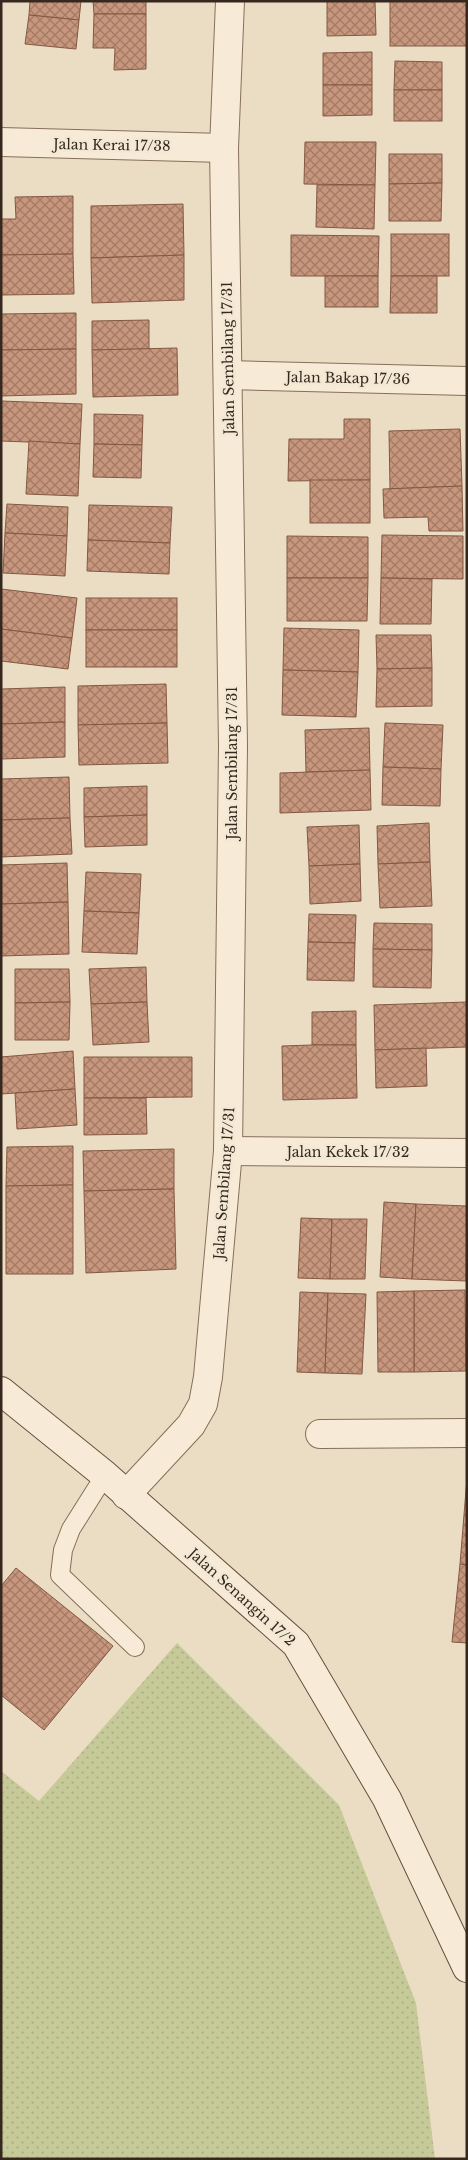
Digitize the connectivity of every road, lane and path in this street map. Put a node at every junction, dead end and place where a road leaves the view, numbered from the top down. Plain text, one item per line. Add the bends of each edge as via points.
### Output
1 (230, 1) edge
2 (1, 142) edge
3 (224, 148) junction
4 (228, 375) junction
5 (467, 381) edge
6 (228, 1151) junction
7 (467, 1153) edge
8 (1, 1391) edge
9 (320, 1434) dead end
10 (467, 1434) edge
11 (105, 1475) junction
12 (126, 1495) junction
13 (135, 1647) dead end
14 (467, 1968) edge

1 - 3 street, Jalan Sembilang 17/31
2 - 3 street, Jalan Kerai 17/38
3 - 4 street, Jalan Sembilang 17/31
4 - 5 street, Jalan Bakap 17/36
4 - 6 street, Jalan Sembilang 17/31 via 233,746
6 - 7 street, Jalan Kekek 17/32
6 - 12 street, Jalan Sembilang 17/31 via 203,1404 191,1425
8 - 11 street, Jalan Senangin 17/2
9 - 10 street
11 - 12 street, Jalan Senangin 17/2
11 - 13 lane via 71,1529 63,1550 60,1576
12 - 14 street, Jalan Senangin 17/2 via 296,1644 387,1799

